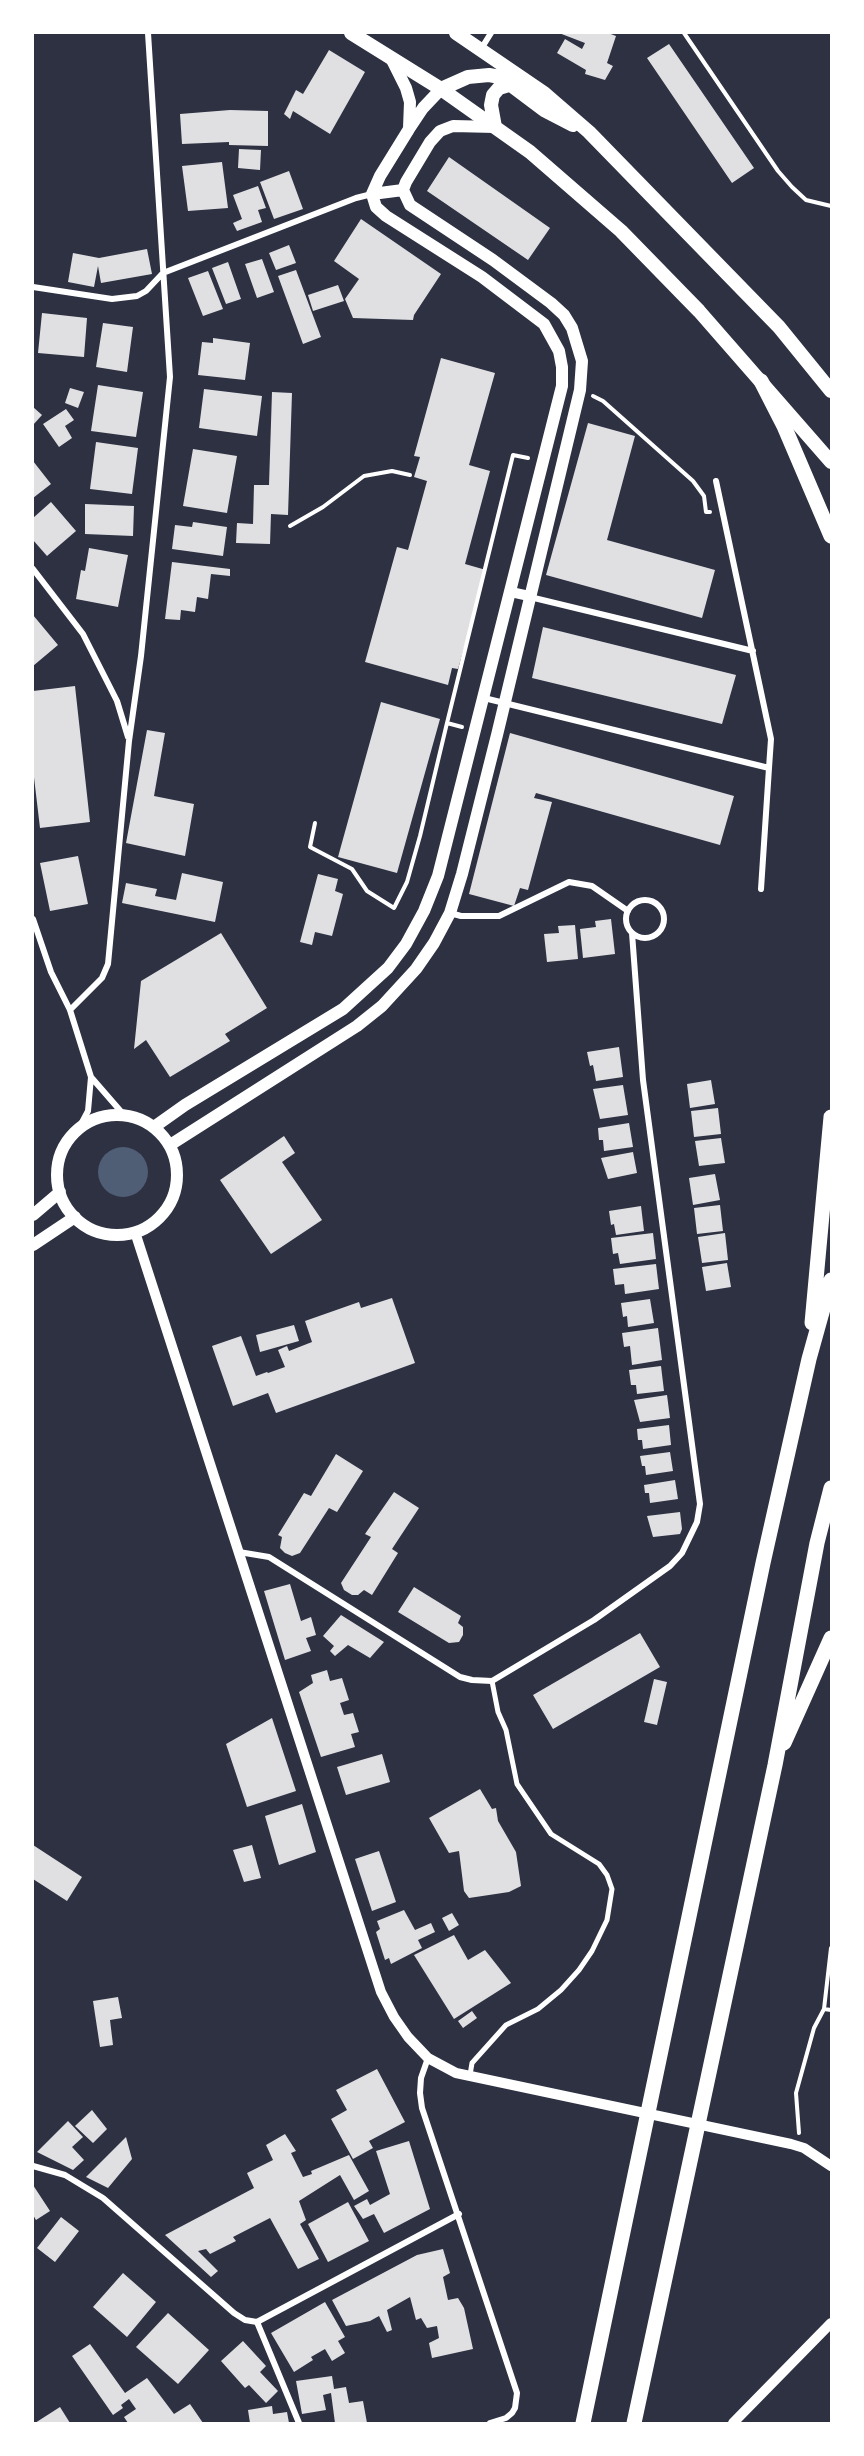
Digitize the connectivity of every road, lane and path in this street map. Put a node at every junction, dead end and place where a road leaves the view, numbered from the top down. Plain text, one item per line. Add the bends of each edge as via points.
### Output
1 (148, 33) edge
2 (351, 33) edge
3 (456, 33) edge
4 (491, 33) edge
5 (684, 33) edge
6 (481, 49) junction
7 (391, 58) junction
8 (512, 84) junction
9 (441, 89) junction
10 (495, 127) junction
11 (409, 129) junction
12 (589, 132) junction
13 (403, 190) junction
14 (372, 195) junction
15 (831, 206) edge
16 (493, 260) junction
17 (163, 273) junction
18 (482, 277) junction
19 (33, 287) edge
20 (761, 381) junction
21 (580, 390) junction
22 (831, 391) edge
23 (543, 461) junction
24 (831, 462) edge
25 (410, 475) dead end
26 (716, 481) dead end
27 (723, 512) junction
28 (290, 526) dead end
29 (831, 536) edge
30 (33, 569) edge
31 (511, 592) junction
32 (529, 596) junction
33 (753, 651) junction
34 (484, 698) junction
35 (505, 702) junction
36 (447, 723) junction
37 (475, 729) junction
38 (129, 741) junction
39 (769, 768) junction
40 (315, 823) dead end
41 (761, 889) dead end
42 (628, 911) junction
43 (450, 913) junction
44 (33, 919) edge
45 (632, 933) junction
46 (70, 1010) junction
47 (91, 1077) junction
48 (124, 1115) junction
49 (831, 1117) edge
50 (154, 1127) junction
51 (79, 1128) junction
52 (170, 1145) junction
53 (60, 1192) junction
54 (33, 1215) edge
55 (75, 1217) junction
56 (135, 1232) junction
57 (33, 1245) edge
58 (831, 1280) edge
59 (809, 1359) junction
60 (831, 1488) edge
61 (239, 1552) junction
62 (831, 1638) edge
63 (492, 1681) junction
64 (775, 1765) junction
65 (831, 1948) edge
66 (824, 2009) junction
67 (831, 2010) edge
68 (428, 2058) junction
69 (470, 2077) junction
70 (791, 2144) junction
71 (33, 2166) edge
72 (831, 2166) edge
73 (459, 2214) junction
74 (257, 2322) junction
75 (831, 2323) edge
76 (299, 2423) edge
77 (489, 2423) edge
78 (583, 2423) edge
79 (634, 2423) edge
80 (733, 2423) edge

1 - 17 street
2 - 7 main road
3 - 6 main road
4 - 6 street
5 - 15 path via 778,171 806,200
6 - 12 main road via 544,93
7 - 9 main road
7 - 11 main road via 410,102
8 - 9 main road via 489,75 468,77
8 - 10 main road via 499,88 493,95 490,105
8 - 12 main road via 544,110
9 - 10 main road
9 - 11 main road
10 - 13 main road via 453,126 440,131
10 - 20 main road via 621,231
11 - 14 main road
12 - 22 main road via 779,327
13 - 14 main road
13 - 16 main road via 410,205
14 - 17 street
14 - 18 main road via 376,207 386,216
16 - 18 main road
16 - 21 main road via 551,303 572,328 582,361
17 - 19 street via 137,296 112,299
17 - 38 street via 170,377
18 - 23 main road via 544,324 559,351 562,386
20 - 24 main road
20 - 29 highway via 789,435
21 - 27 path via 603,401 693,481 704,496 706,512
21 - 32 main road
23 - 31 main road
23 - 36 path via 513,455
25 - 28 path via 392,471 364,476
26 - 27 street
27 - 33 street
30 - 38 street via 83,634 117,701
31 - 32 street
31 - 34 main road
32 - 33 street
32 - 35 main road
33 - 39 street via 771,739
34 - 35 street
34 - 37 main road
35 - 39 street
35 - 43 main road
36 - 37 path
36 - 40 path via 407,882 394,908 367,891 352,870 310,848
37 - 50 main road via 438,876 424,911 388,968 343,1009
38 - 46 street via 108,964 102,978
39 - 41 street
42 - 43 street via 592,886 569,882 498,916
42 - 45 street via 626,922
42 - 45 street via 644,900 655,903 663,913 663,925 655,935 643,938
43 - 52 main road via 416,969 382,1006 357,1026
44 - 46 street via 51,972
45 - 63 street via 643,1080 700,1504 697,1522 682,1553 670,1566 594,1620
46 - 47 street
47 - 48 street
47 - 51 street via 88,1111
48 - 50 main road
48 - 51 main road via 108,1116
49 - 59 highway
50 - 52 main road
51 - 53 main road via 62,1152 58,1166
52 - 56 main road via 176,1161 173,1197 151,1224
53 - 54 main road
53 - 55 main road
55 - 56 main road via 103,1233
55 - 57 main road
56 - 61 street
58 - 59 highway
59 - 78 highway via 719,1766
60 - 64 highway
61 - 63 street via 269,1557 460,1677
61 - 68 street via 381,1992 408,2037
62 - 64 highway
63 - 69 street via 517,1784 551,1834 598,1864 608,1875 612,1889 607,1920 579,1970 538,2008 506,2025 472,2063
64 - 79 highway
65 - 66 path
66 - 67 path
66 - 70 path via 814,2028 796,2093 800,2131
68 - 69 street
68 - 73 street via 421,2078 422,2108
69 - 70 street
70 - 72 street
71 - 74 street via 65,2175 103,2198 234,2313
73 - 74 street
73 - 77 street via 517,2393 512,2413
74 - 76 street
75 - 80 street

